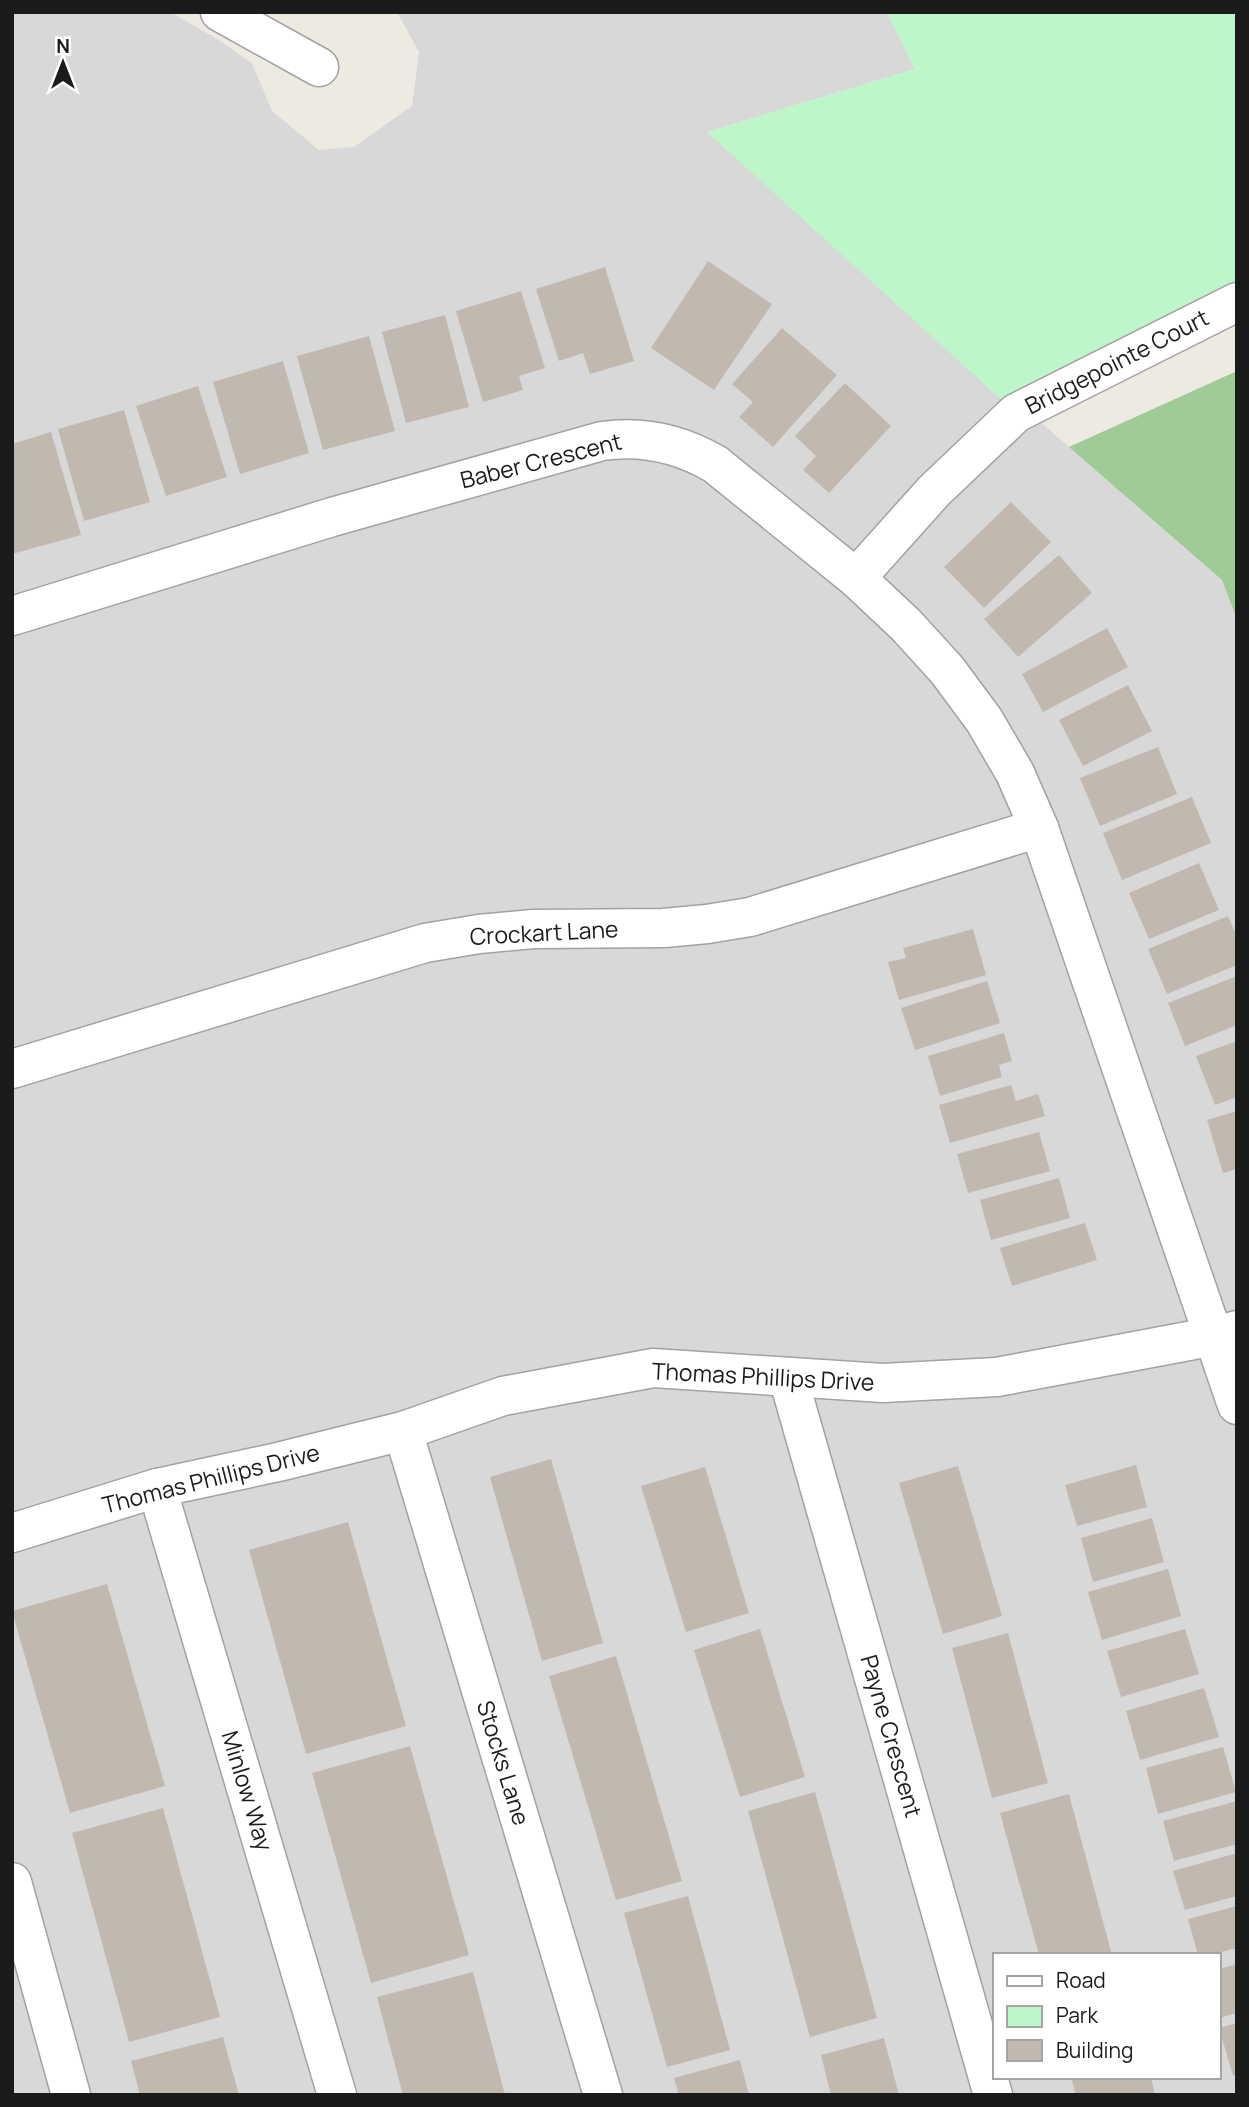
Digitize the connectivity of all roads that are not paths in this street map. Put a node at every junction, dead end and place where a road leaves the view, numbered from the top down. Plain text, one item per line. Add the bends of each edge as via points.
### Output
1 (220, 12) edge
2 (319, 68) dead end
3 (1237, 302) edge
4 (856, 579) junction
5 (12, 616) edge
6 (1039, 828) junction
7 (12, 1069) edge
8 (1226, 1333) edge
9 (788, 1377) junction
10 (1237, 1405) edge
11 (403, 1431) junction
12 (157, 1488) junction
13 (12, 1533) edge
14 (12, 1882) edge
15 (71, 2095) edge
16 (337, 2095) edge
17 (603, 2095) edge
18 (993, 2095) edge

1 - 2 street
3 - 4 street, Bridgepointe Court via 1016,413 934,491
4 - 5 street, Baber Crescent via 715,464 667,443 628,438 589,444 332,517
4 - 6 street, Baber Crescent via 906,625 955,680 984,720
6 - 7 street, Crockart Lane via 750,917 664,928 533,929 425,943
6 - 8 street, Baber Crescent
8 - 9 street, Thomas Phillips Drive via 997,1377 883,1383
8 - 10 street, Baber Crescent
9 - 11 street, Thomas Phillips Drive via 653,1368 503,1396
9 - 18 street, Payne Crescent
11 - 12 street, Thomas Phillips Drive
11 - 17 street, Stocks Lane
12 - 13 street, Thomas Phillips Drive
12 - 16 street, Minlow Way
14 - 15 street

